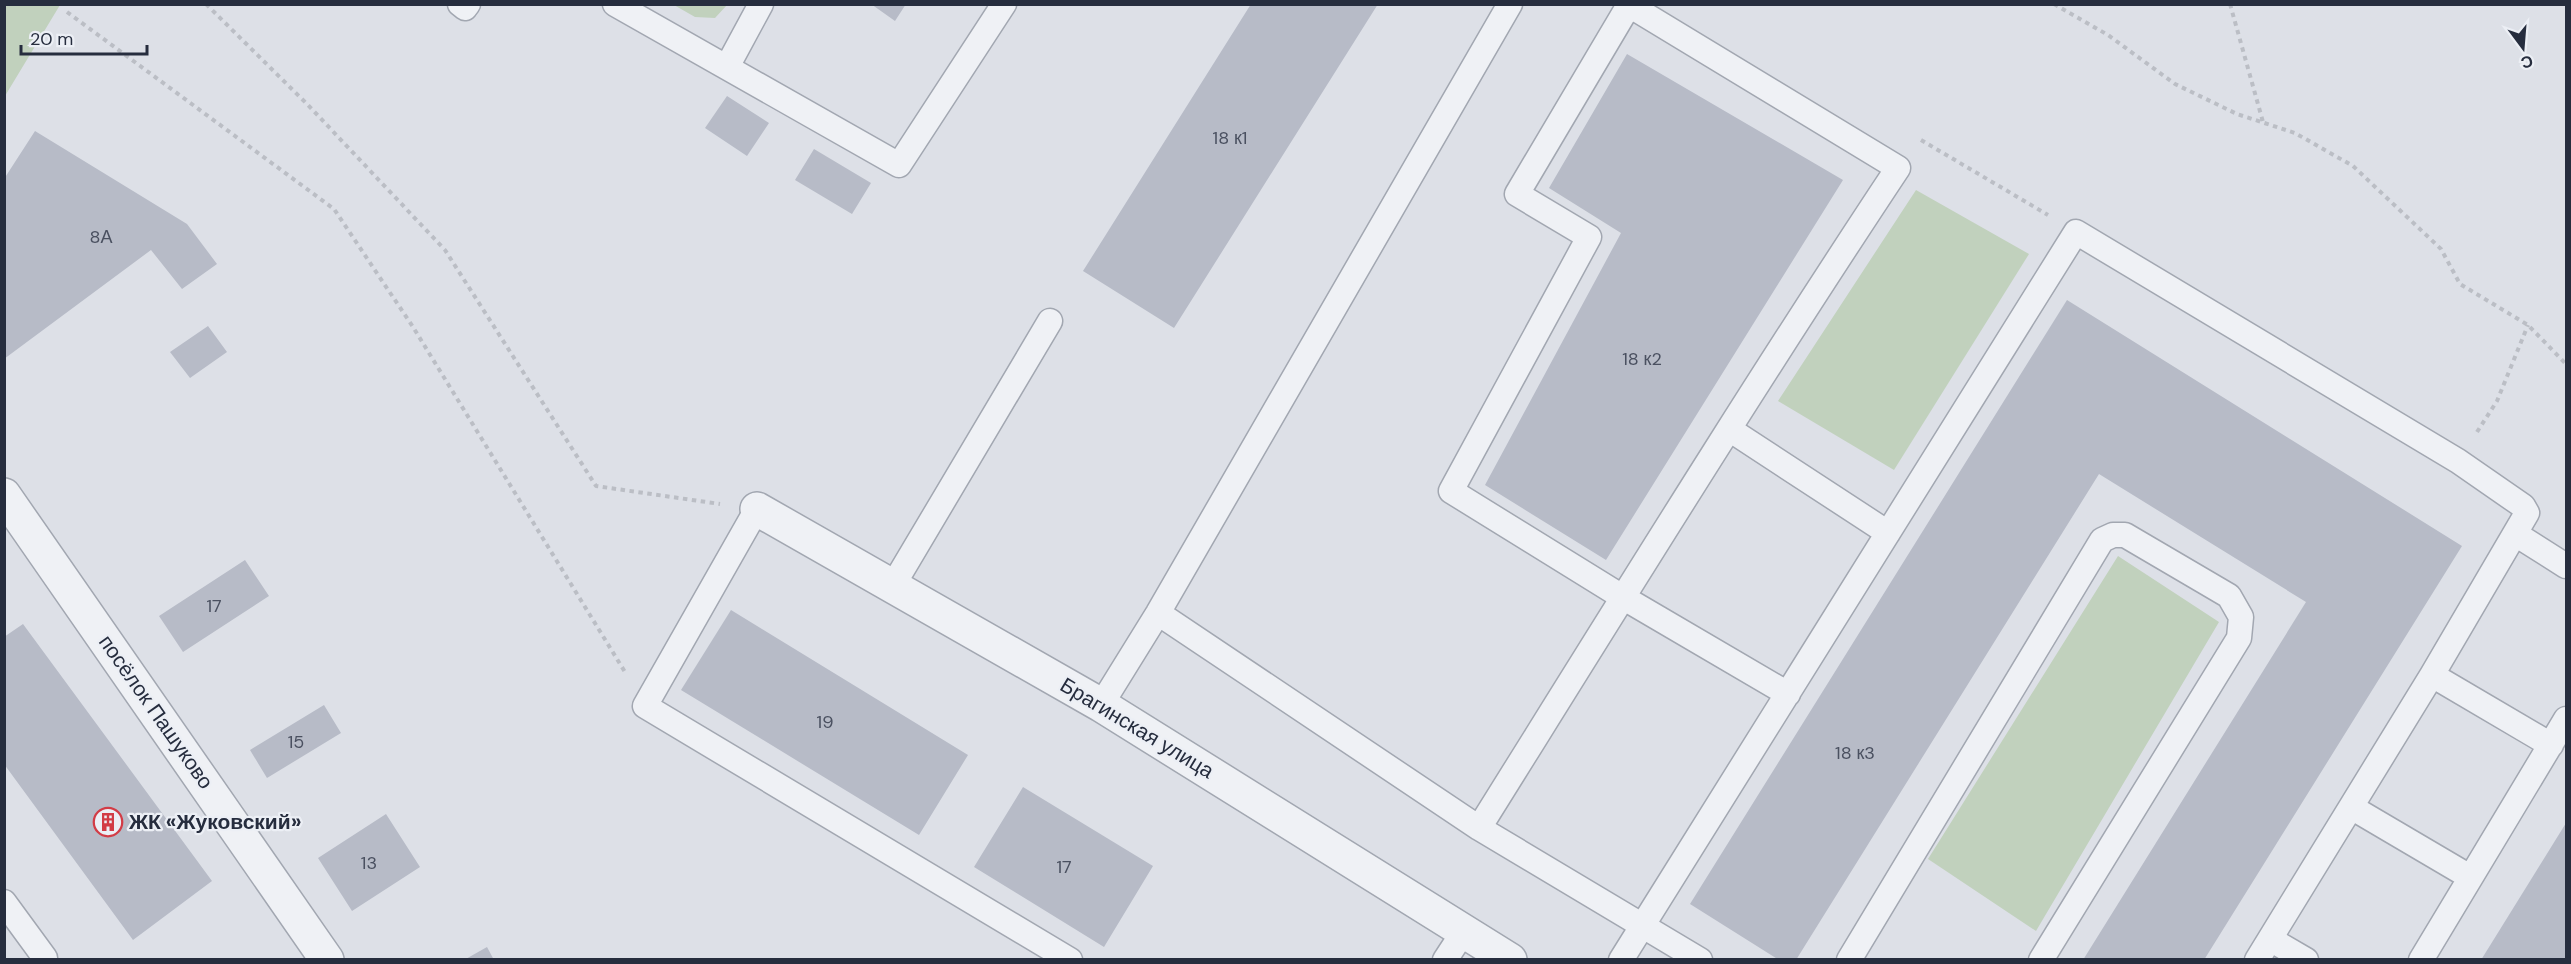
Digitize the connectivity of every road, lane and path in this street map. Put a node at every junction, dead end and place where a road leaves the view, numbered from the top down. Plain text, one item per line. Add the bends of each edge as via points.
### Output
1 (206, 4) edge
2 (460, 4) edge
3 (468, 4) edge
4 (615, 4) edge
5 (761, 4) edge
6 (1004, 4) edge
7 (1510, 4) edge
8 (2055, 4) edge
9 (2230, 4) edge
10 (67, 12) dead end
11 (727, 67) junction
12 (2263, 122) junction
13 (1050, 321) dead end
14 (2528, 325) junction
15 (2566, 364) edge
16 (1729, 429) junction
17 (2458, 461) junction
18 (4, 495) edge
19 (757, 509) junction
20 (1888, 533) junction
21 (2517, 534) junction
22 (2566, 566) edge
23 (892, 587) junction
24 (1624, 598) junction
25 (1158, 613) junction
26 (2432, 675) junction
27 (1788, 694) junction
28 (1101, 705) junction
29 (645, 706) junction
30 (2566, 719) edge
31 (2551, 745) junction
32 (2351, 807) junction
33 (1479, 828) junction
34 (2470, 877) junction
35 (4, 902) edge
36 (1643, 924) junction
37 (1464, 931) junction
38 (2270, 939) junction
39 (45, 958) edge
40 (327, 960) edge
41 (1071, 960) edge
42 (1445, 960) edge
43 (1510, 960) edge
44 (1621, 960) edge
45 (1700, 960) edge
46 (1849, 960) edge
47 (2041, 960) edge
48 (2257, 960) edge
49 (2306, 960) edge
50 (2421, 960) edge

1 - 19 path via 445,250 596,486
2 - 3 lane via 465,8
4 - 11 lane
5 - 11 lane
6 - 11 lane via 898,165
7 - 25 lane
8 - 12 path via 2108,35 2175,84
9 - 12 path
10 - 29 path via 334,209 413,327
12 - 14 path via 2295,134 2353,166 2441,249 2460,284
13 - 23 lane
14 - 15 path
14 - 17 path via 2497,401
16 - 20 lane
16 - 24 lane
16 - 24 lane via 1898,168 1629,5 1517,194 1589,237 1451,491
17 - 20 lane via 2076,232
17 - 21 lane via 2523,506 2527,513
18 - 40 street, посёлок Пашуково
19 - 23 street, Брагинская улица
19 - 29 lane
20 - 27 lane
21 - 22 lane
21 - 26 lane
23 - 28 street, Брагинская улица
24 - 27 lane
24 - 33 lane
25 - 28 lane
25 - 33 lane
26 - 31 lane
26 - 32 lane
27 - 36 lane
28 - 37 street, Брагинская улица
29 - 41 lane
30 - 31 lane
31 - 34 lane
32 - 34 lane
32 - 38 lane
33 - 36 lane
34 - 50 lane
35 - 39 lane
36 - 44 lane
36 - 45 lane
37 - 42 lane
37 - 43 street, Брагинская улица
38 - 48 lane
38 - 49 lane
46 - 47 lane via 2102,540 2125,535 2229,596 2241,617 2239,638

